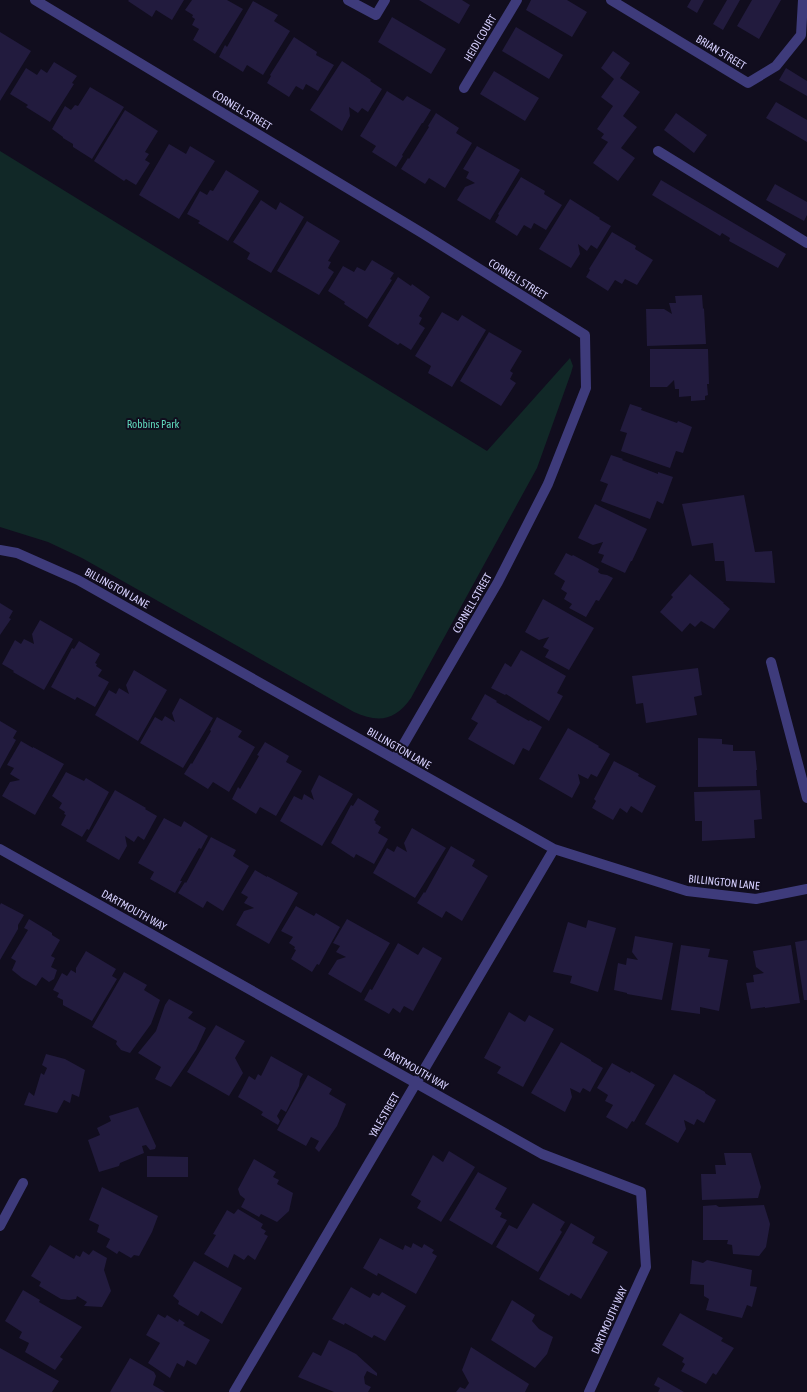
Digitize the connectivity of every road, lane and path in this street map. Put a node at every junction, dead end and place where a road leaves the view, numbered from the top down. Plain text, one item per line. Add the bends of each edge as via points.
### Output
1 (36, 0) edge
2 (348, 0) edge
3 (385, 0) edge
4 (517, 0) edge
5 (611, 0) edge
6 (803, 0) edge
7 (464, 88) dead end
8 (658, 151) dead end
9 (807, 243) edge
10 (0, 550) edge
11 (771, 662) dead end
12 (395, 759) junction
13 (807, 798) edge
14 (0, 849) edge
15 (554, 849) junction
16 (807, 889) edge
17 (417, 1082) junction
18 (24, 1183) dead end
19 (0, 1226) edge
20 (234, 1392) edge
21 (589, 1392) edge

1 - 12 street, CORNELL STREET via 422,233 585,335 586,388 548,484 498,582
2 - 3 street via 376,15
4 - 7 street, HEIDI COURT
5 - 6 street, BRIAN STREET via 748,83 776,66 801,35
8 - 9 street
10 - 12 street, BILLINGTON LANE via 17,553 78,580
11 - 13 street
12 - 15 street, BILLINGTON LANE
14 - 17 street, DARTMOUTH WAY
15 - 16 street, BILLINGTON LANE via 687,891 756,899
15 - 17 street, YALE STREET
17 - 20 street, YALE STREET
17 - 21 street, DARTMOUTH WAY via 542,1154 641,1192 646,1267
18 - 19 street

